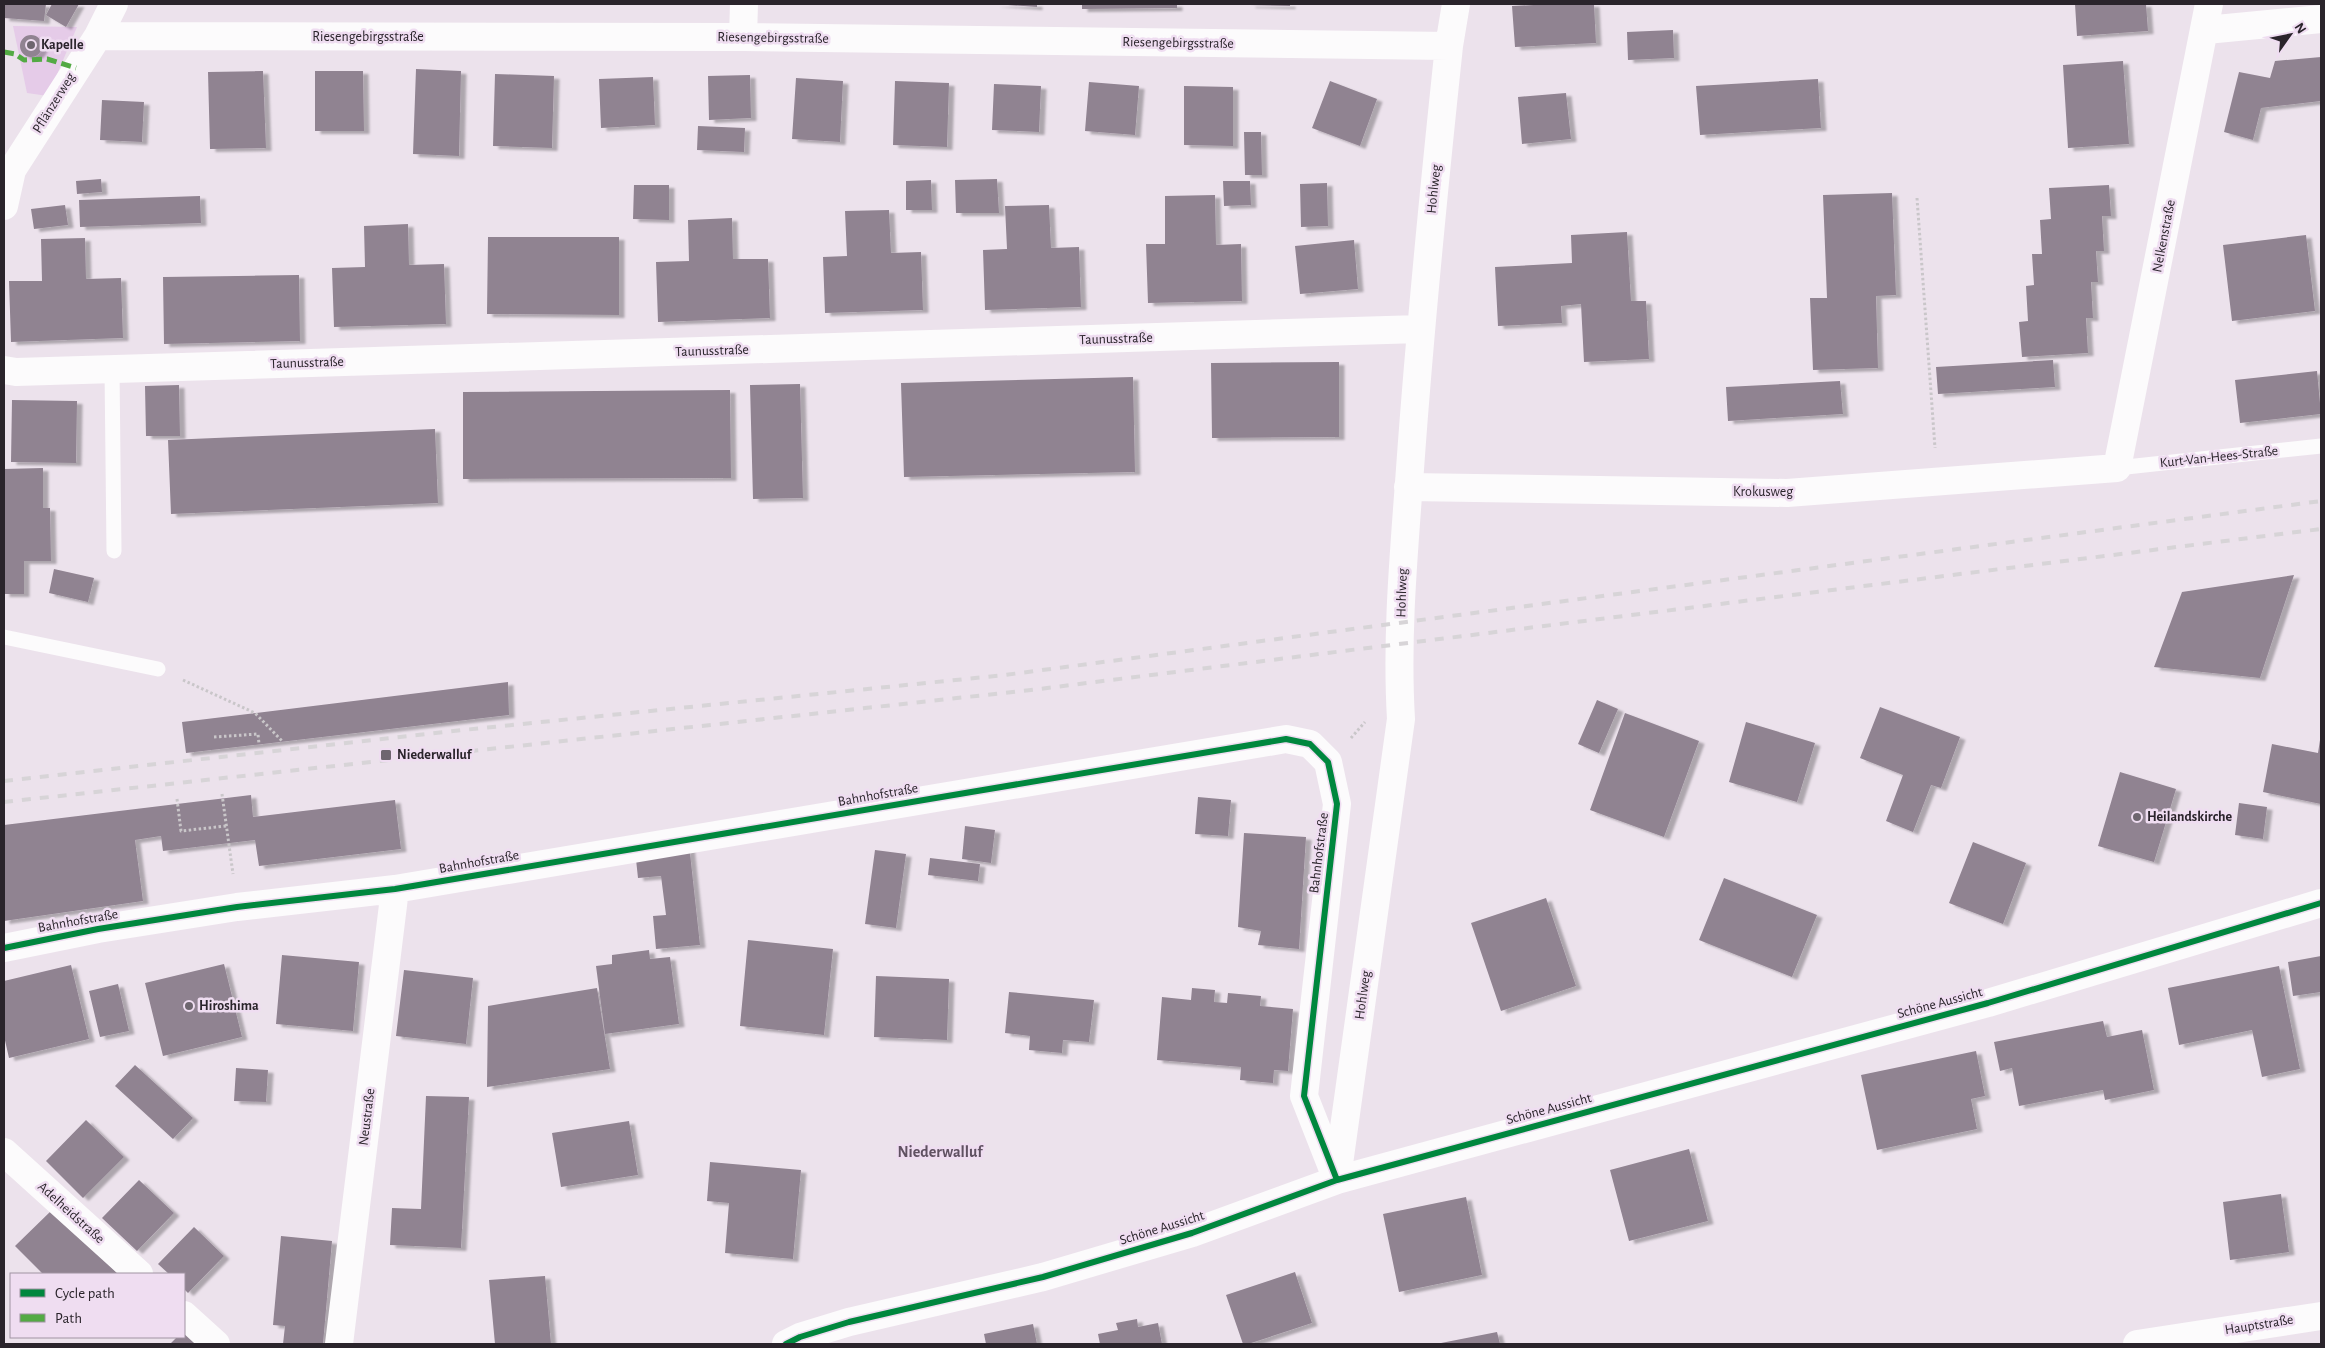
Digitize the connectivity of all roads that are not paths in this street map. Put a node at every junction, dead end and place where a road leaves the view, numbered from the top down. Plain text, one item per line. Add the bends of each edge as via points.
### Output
1 (114, 4) edge
2 (744, 4) edge
3 (1456, 4) edge
4 (2208, 17) edge
5 (2321, 19) edge
6 (98, 36) junction
7 (743, 37) junction
8 (1449, 46) junction
9 (8, 165) edge
10 (4, 206) edge
11 (1420, 330) junction
12 (112, 369) junction
13 (4, 370) edge
14 (2321, 446) edge
15 (2117, 468) junction
16 (1408, 487) junction
17 (114, 551) dead end
18 (4, 637) edge
19 (158, 669) road end
20 (395, 889) junction
21 (2321, 903) edge
22 (4, 948) edge
23 (4, 1152) edge
24 (1337, 1180) junction
25 (137, 1273) edge
26 (185, 1316) edge
27 (2321, 1316) edge
28 (216, 1344) edge
29 (339, 1344) edge
30 (786, 1344) edge
31 (2137, 1344) edge

1 - 6 street, Pflänzerweg
2 - 7 street
3 - 8 street, Hohlweg
4 - 5 street
4 - 15 street, Nelkenstraße
6 - 7 street, Riesengebirgsstraße
6 - 9 street, Pflänzerweg
7 - 8 street, Riesengebirgsstraße
8 - 11 street, Hohlweg
9 - 10 street, Pflänzerweg
11 - 12 street, Taunusstraße
11 - 16 street, Hohlweg
12 - 13 street, Taunusstraße
12 - 17 lane
14 - 15 lane, Kurt-Van-Hees-Straße
15 - 16 street, Krokusweg via 1787,493
16 - 24 street, Hohlweg via 1399,685 1401,719
18 - 19 lane
20 - 22 street, Bahnhofstraße via 237,907
20 - 24 street, Bahnhofstraße via 1286,738 1310,744 1328,762 1337,804 1304,1096
20 - 29 street, Neustraße
21 - 24 street, Schöne Aussicht via 1988,1002
23 - 25 street, Adelheidstraße
24 - 30 street, Schöne Aussicht via 1164,1241 1043,1277 849,1322
26 - 28 street
27 - 31 street, Hauptstraße

